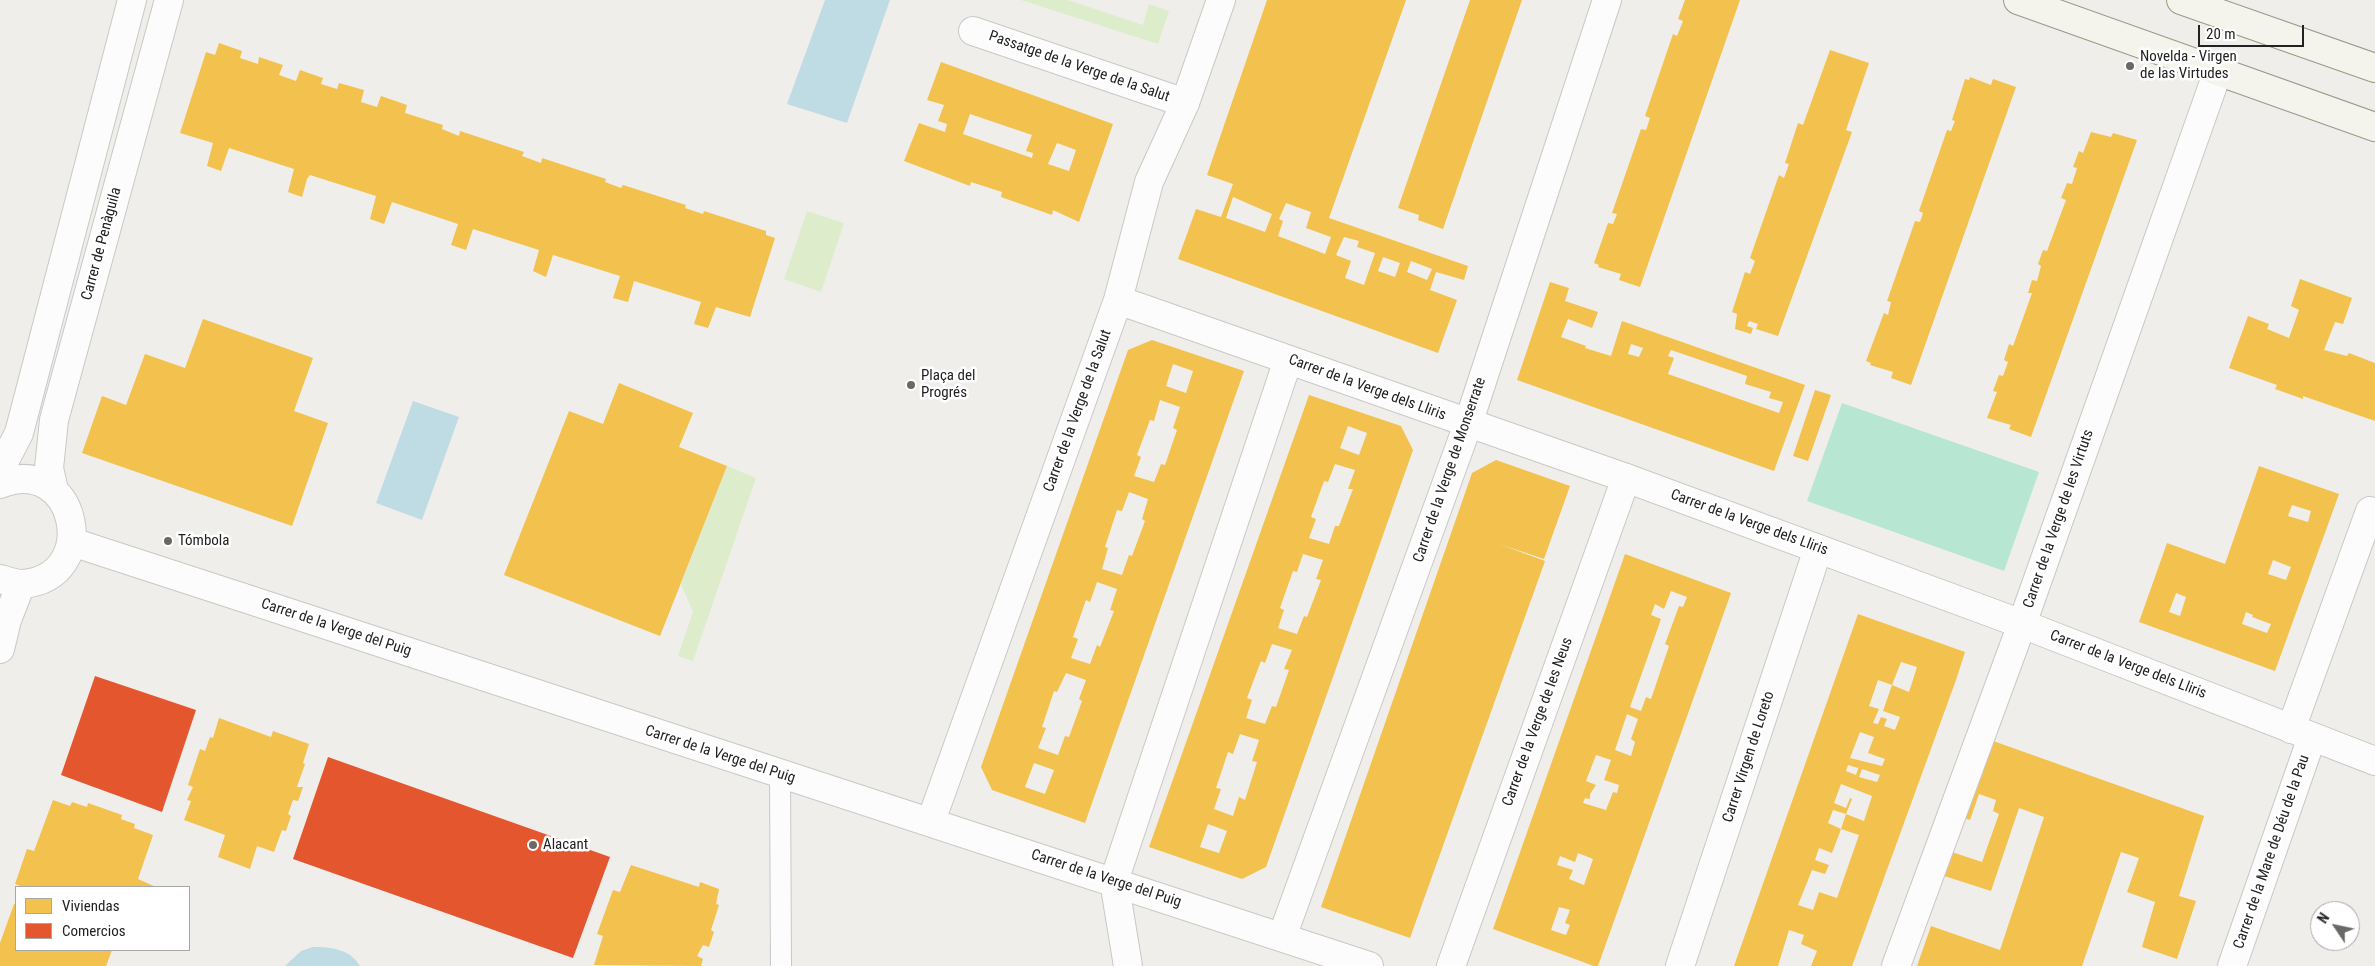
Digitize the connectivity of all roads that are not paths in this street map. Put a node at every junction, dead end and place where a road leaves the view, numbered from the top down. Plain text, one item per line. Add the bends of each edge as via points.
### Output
1 (132, 0) edge
2 (169, 0) edge
3 (1220, 0) edge
4 (1607, 0) edge
5 (2018, 0) edge
6 (2181, 0) edge
7 (973, 31) dead end
8 (2375, 68) edge
9 (2218, 70) junction
10 (1185, 103) junction
11 (2375, 127) edge
12 (1118, 300) junction
13 (1288, 360) junction
14 (1468, 424) junction
15 (0, 470) edge
16 (1626, 478) junction
17 (0, 484) edge
18 (54, 490) junction
19 (2370, 511) dead end
20 (72, 542) junction
21 (1818, 549) junction
22 (11, 582) edge
23 (2022, 624) junction
24 (0, 649) edge
25 (2301, 733) junction
26 (2375, 761) edge
27 (780, 774) junction
28 (931, 821) junction
29 (1114, 881) junction
30 (1282, 937) junction
31 (781, 966) edge
32 (1128, 966) edge
33 (1369, 966) edge
34 (1451, 966) edge
35 (1680, 966) edge
36 (1896, 966) edge
37 (2232, 966) edge

1 - 15 street via 19,433
2 - 18 street, Carrer de Penàguila via 54,420 48,468
3 - 10 street, Carrer de la Verge de la Salut
4 - 14 street, Carrer de la Verge de Monserrate
5 - 9 main road
6 - 8 main road
7 - 10 street, Passatge de la Verge de la Salut
9 - 11 main road
9 - 23 street, Carrer de la Verge de les Virtuts
10 - 12 street, Carrer de la Verge de la Salut via 1150,182
12 - 13 street, Carrer de la Verge dels Lliris
12 - 28 street, Carrer de la Verge de la Salut
13 - 14 street, Carrer de la Verge dels Lliris
13 - 29 street
14 - 16 street, Carrer de la Verge dels Lliris
14 - 30 street, Carrer de la Verge de Monserrate
16 - 21 street, Carrer de la Verge dels Lliris
16 - 34 street, Carrer de la Verge de les Neus
17 - 18 street via 12,479 34,480
18 - 20 street via 71,517
19 - 25 street, Carrer de la Mare de Déu de la Pau
20 - 22 street via 62,564 43,579
20 - 27 street, Carrer de la Verge del Puig
21 - 23 street, Carrer de la Verge dels Lliris
21 - 35 street, Carrer Virgen de Loreto
22 - 24 street
23 - 25 street, Carrer de la Verge dels Lliris
23 - 36 street, Carrer de la Verge de les Virtuts
25 - 26 street, Carrer de la Verge dels Lliris
25 - 37 street, Carrer de la Mare de Déu de la Pau
27 - 28 street, Carrer de la Verge del Puig
27 - 31 lane
28 - 29 street, Carrer de la Verge del Puig
29 - 30 street, Carrer de la Verge del Puig
29 - 32 street
30 - 33 street, Carrer de la Verge del Puig

